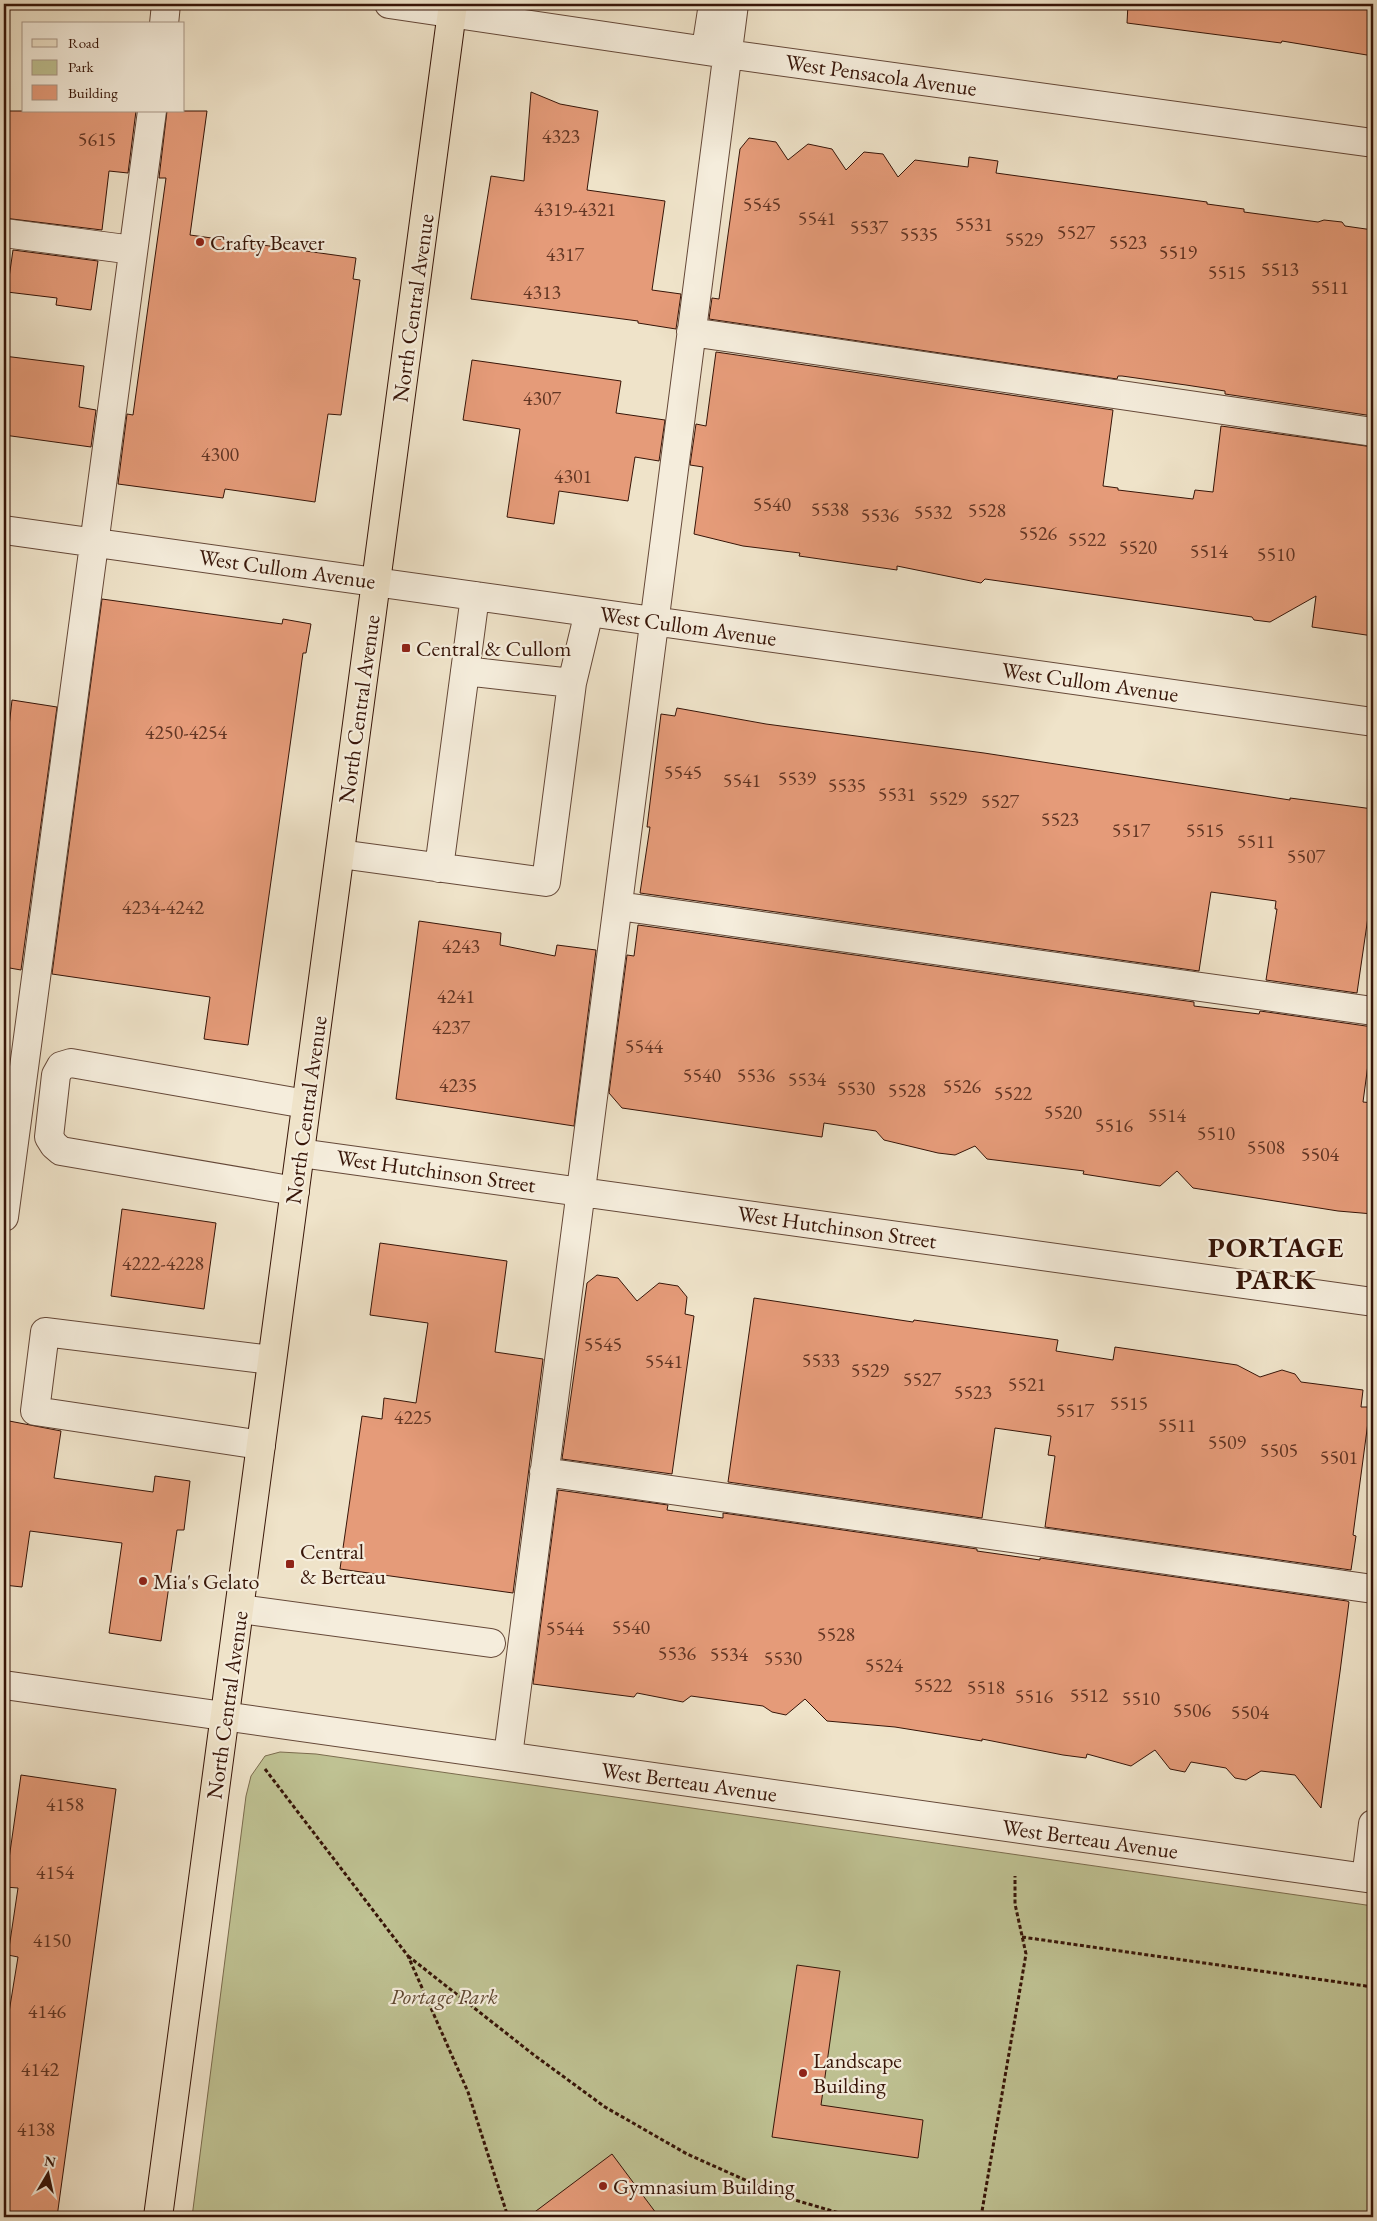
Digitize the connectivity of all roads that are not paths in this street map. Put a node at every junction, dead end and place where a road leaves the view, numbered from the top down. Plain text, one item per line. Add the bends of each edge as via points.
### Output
1 (166, 4) edge
2 (390, 4) edge
3 (713, 4) edge
4 (734, 4) edge
5 (452, 8) edge
6 (164, 22) edge
7 (717, 52) junction
8 (152, 112) edge
9 (1373, 143) edge
10 (4, 233) edge
11 (133, 250) junction
12 (691, 332) junction
13 (1373, 432) edge
14 (4, 530) edge
15 (94, 542) junction
16 (376, 582) junction
17 (475, 596) junction
18 (589, 612) junction
19 (654, 621) junction
20 (466, 671) junction
21 (572, 684) junction
22 (1373, 722) edge
23 (340, 854) junction
24 (439, 868) junction
25 (618, 906) junction
26 (1373, 1011) edge
27 (306, 1104) junction
28 (300, 1153) junction
29 (295, 1191) junction
30 (580, 1191) junction
31 (4, 1217) edge
32 (1373, 1302) edge
33 (272, 1360) junction
34 (261, 1445) junction
35 (544, 1472) junction
36 (1373, 1589) edge
37 (240, 1609) junction
38 (491, 1643) dead end
39 (4, 1685) edge
40 (225, 1716) junction
41 (508, 1756) junction
42 (1373, 1824) edge
43 (1370, 1878) edge
44 (158, 2217) edge

1 - 6 street
2 - 5 street, West Pensacola Avenue
3 - 7 street
4 - 7 street
5 - 7 street, West Pensacola Avenue
5 - 16 main road, North Central Avenue
7 - 9 street, West Pensacola Avenue
7 - 12 street
8 - 11 street
10 - 11 street
11 - 15 street
12 - 13 street
12 - 19 street
14 - 15 street, West Cullom Avenue
15 - 16 street, West Cullom Avenue
15 - 31 street
16 - 17 street, West Cullom Avenue
16 - 23 main road, North Central Avenue
17 - 18 street, West Cullom Avenue
17 - 20 street
18 - 19 street, West Cullom Avenue
18 - 21 street
19 - 22 street, West Cullom Avenue
19 - 25 street
20 - 21 street
20 - 24 street
21 - 24 street via 546,882
23 - 24 street
23 - 27 main road, North Central Avenue
25 - 26 street
25 - 30 street
27 - 28 main road, North Central Avenue
27 - 29 street via 71,1063 61,1066 56,1075 49,1136 61,1151
28 - 29 main road, North Central Avenue
28 - 30 street, West Hutchinson Street
29 - 33 main road, North Central Avenue
30 - 32 street, West Hutchinson Street
30 - 35 street
33 - 34 main road, North Central Avenue
33 - 34 street via 45,1332 35,1411
34 - 37 main road, North Central Avenue
35 - 36 street
35 - 41 street
37 - 38 street
37 - 40 main road, North Central Avenue
39 - 40 street, West Berteau Avenue
40 - 41 street, West Berteau Avenue
40 - 44 main road, North Central Avenue
41 - 43 street, West Berteau Avenue
42 - 43 street

